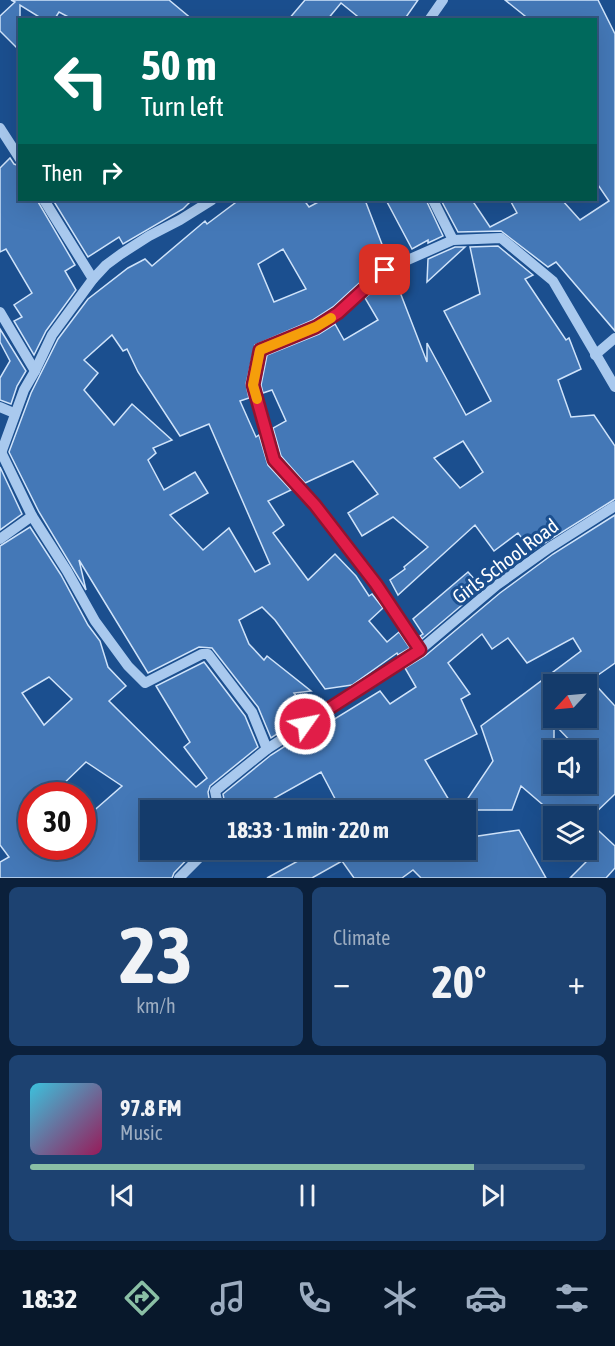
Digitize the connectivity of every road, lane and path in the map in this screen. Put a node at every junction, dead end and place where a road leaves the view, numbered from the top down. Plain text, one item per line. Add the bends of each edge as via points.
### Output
1 (443, 0) edge
2 (430, 18) edge
3 (0, 128) edge
4 (18, 156) edge
5 (45, 201) edge
6 (210, 201) edge
7 (434, 201) edge
8 (453, 240) junction
9 (93, 279) junction
10 (0, 312) edge
11 (615, 338) edge
12 (595, 355) junction
13 (35, 371) junction
14 (615, 387) edge
15 (0, 407) edge
16 (14, 413) junction
17 (1, 455) edge
18 (615, 506) edge
19 (32, 516) junction
20 (0, 539) edge
21 (420, 650) junction
22 (267, 749) junction
23 (217, 800) edge
24 (197, 860) edge
25 (179, 878) edge

1 - 2 street
3 - 4 street
5 - 9 street
6 - 9 street via 121,254
7 - 8 street
8 - 12 street via 501,238 510,245 553,281
8 - 21 street via 385,270 338,313 316,327 260,350 253,385 274,460 336,531
9 - 13 street via 52,335
10 - 13 street
11 - 12 street
12 - 14 street
13 - 16 street
15 - 16 street
16 - 17 street
17 - 19 street
18 - 21 street, Girls School Road via 497,585
19 - 20 street
19 - 22 street via 95,621 145,683 208,654 252,712
21 - 22 street, Girls School Road
22 - 23 street, Girls School Road via 215,791
24 - 25 street

